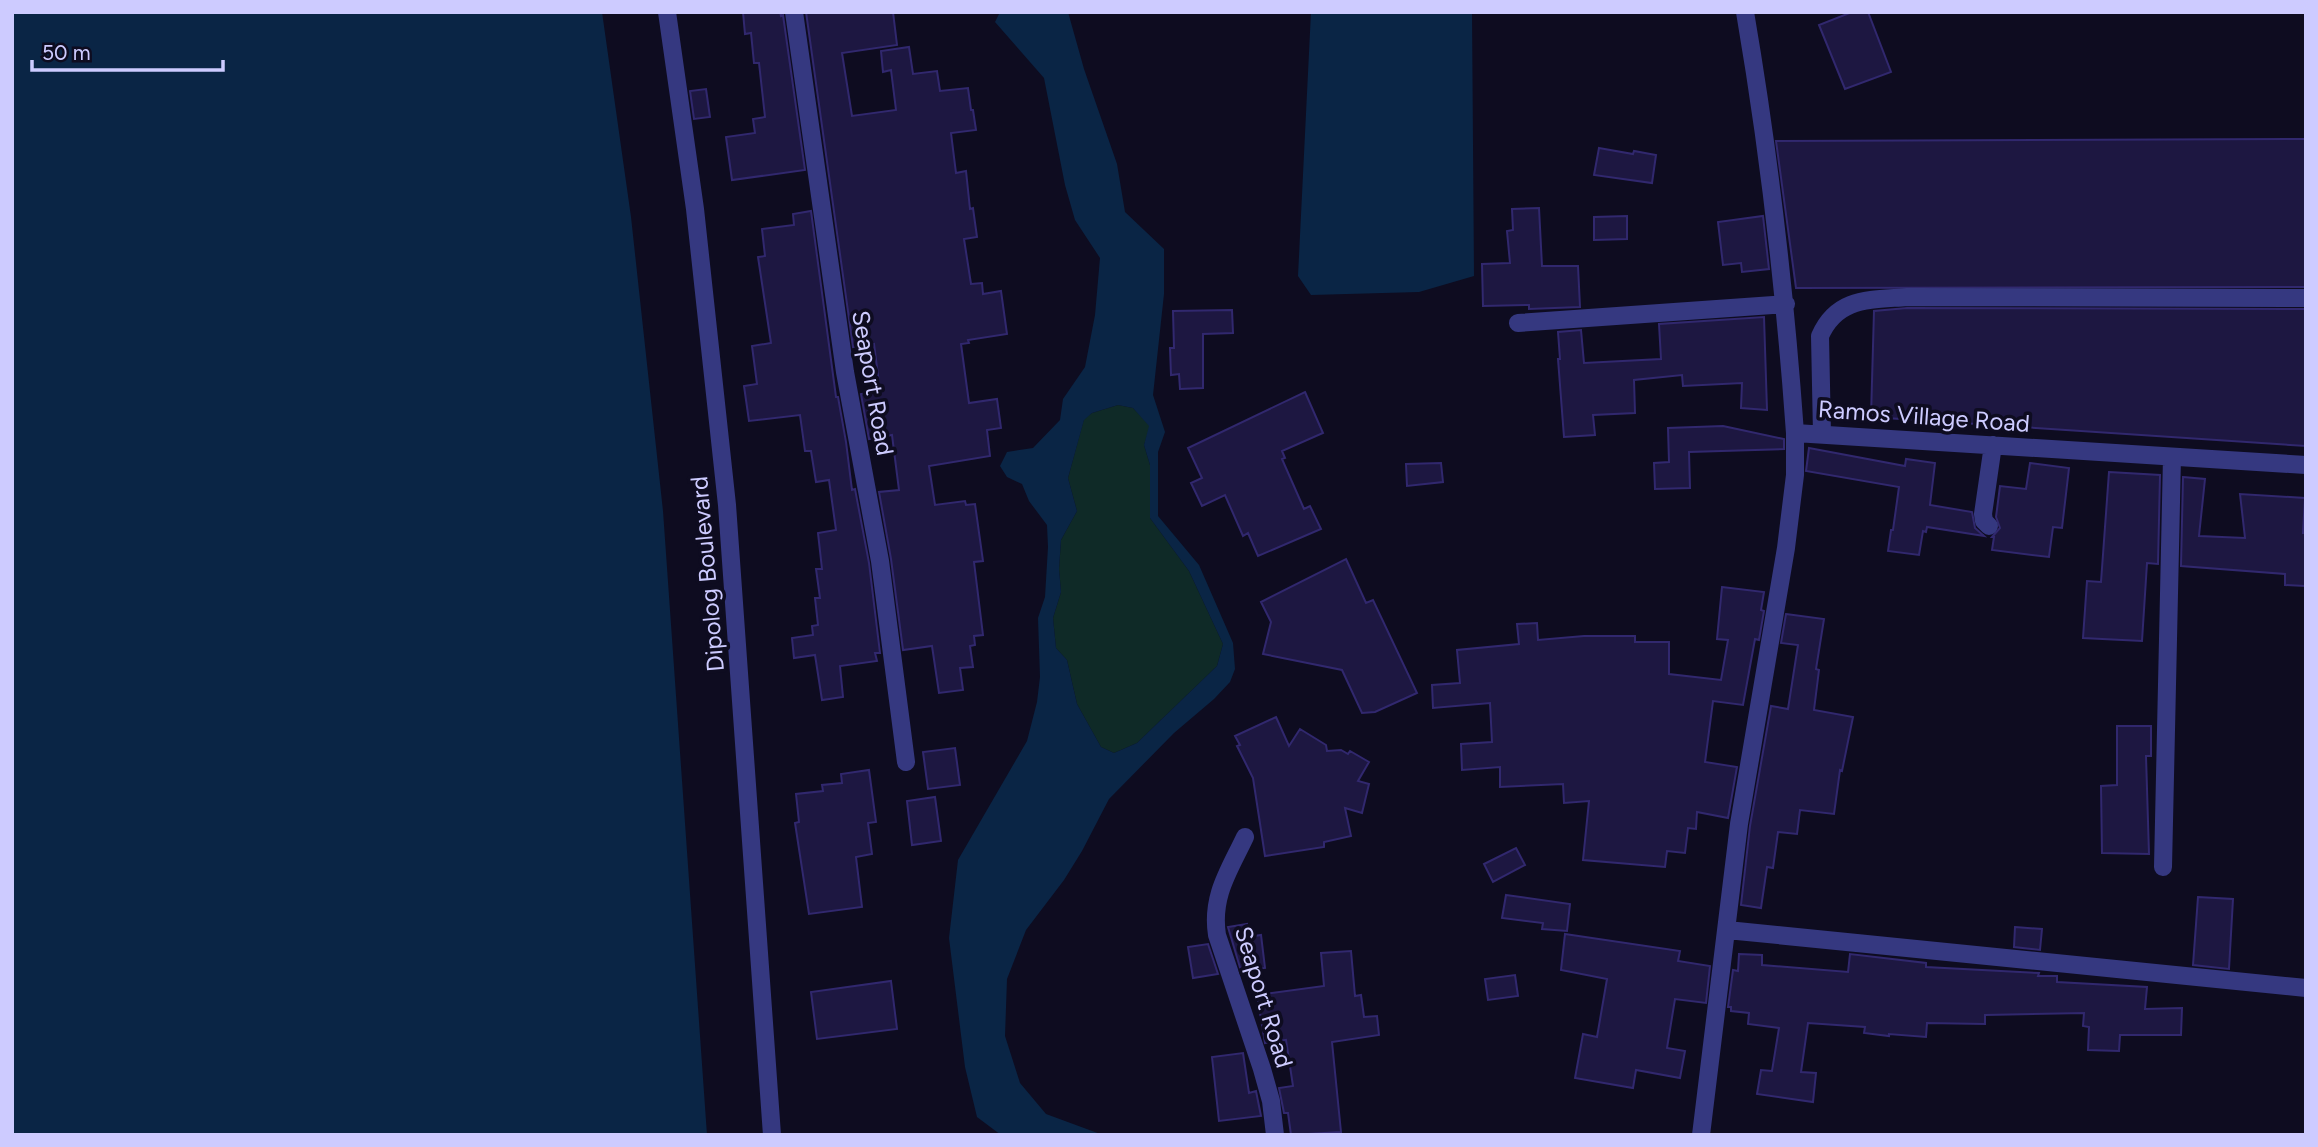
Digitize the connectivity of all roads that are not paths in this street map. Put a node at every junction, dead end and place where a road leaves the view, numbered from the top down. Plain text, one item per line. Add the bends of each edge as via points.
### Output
1 (667, 12) edge
2 (794, 12) edge
3 (1745, 12) edge
4 (2306, 298) edge
5 (1786, 304) junction
6 (1518, 323) dead end
7 (1795, 433) junction
8 (1822, 434) junction
9 (1993, 445) junction
10 (2172, 457) junction
11 (2306, 465) edge
12 (1989, 526) dead end
13 (906, 762) dead end
14 (1245, 836) dead end
15 (2163, 867) dead end
16 (1727, 930) junction
17 (2306, 988) edge
18 (772, 1135) edge
19 (1275, 1135) edge
20 (1701, 1135) edge

1 - 18 street, Dipolog Boulevard via 695,209 727,505
2 - 13 street, Seaport Road via 845,372 880,561
3 - 5 street, Ramos Village Road
4 - 8 street via 1863,300 1837,311 1820,336
5 - 6 street
5 - 7 street, Ramos Village Road
7 - 8 street, Ramos Village Road
7 - 16 street via 1786,548 1738,824
8 - 9 street, Ramos Village Road
9 - 10 street, Ramos Village Road
9 - 12 street via 1983,514
10 - 11 street, Ramos Village Road
10 - 15 street
14 - 19 street, Seaport Road via 1217,897 1214,915 1268,1090
16 - 17 street
16 - 20 street

